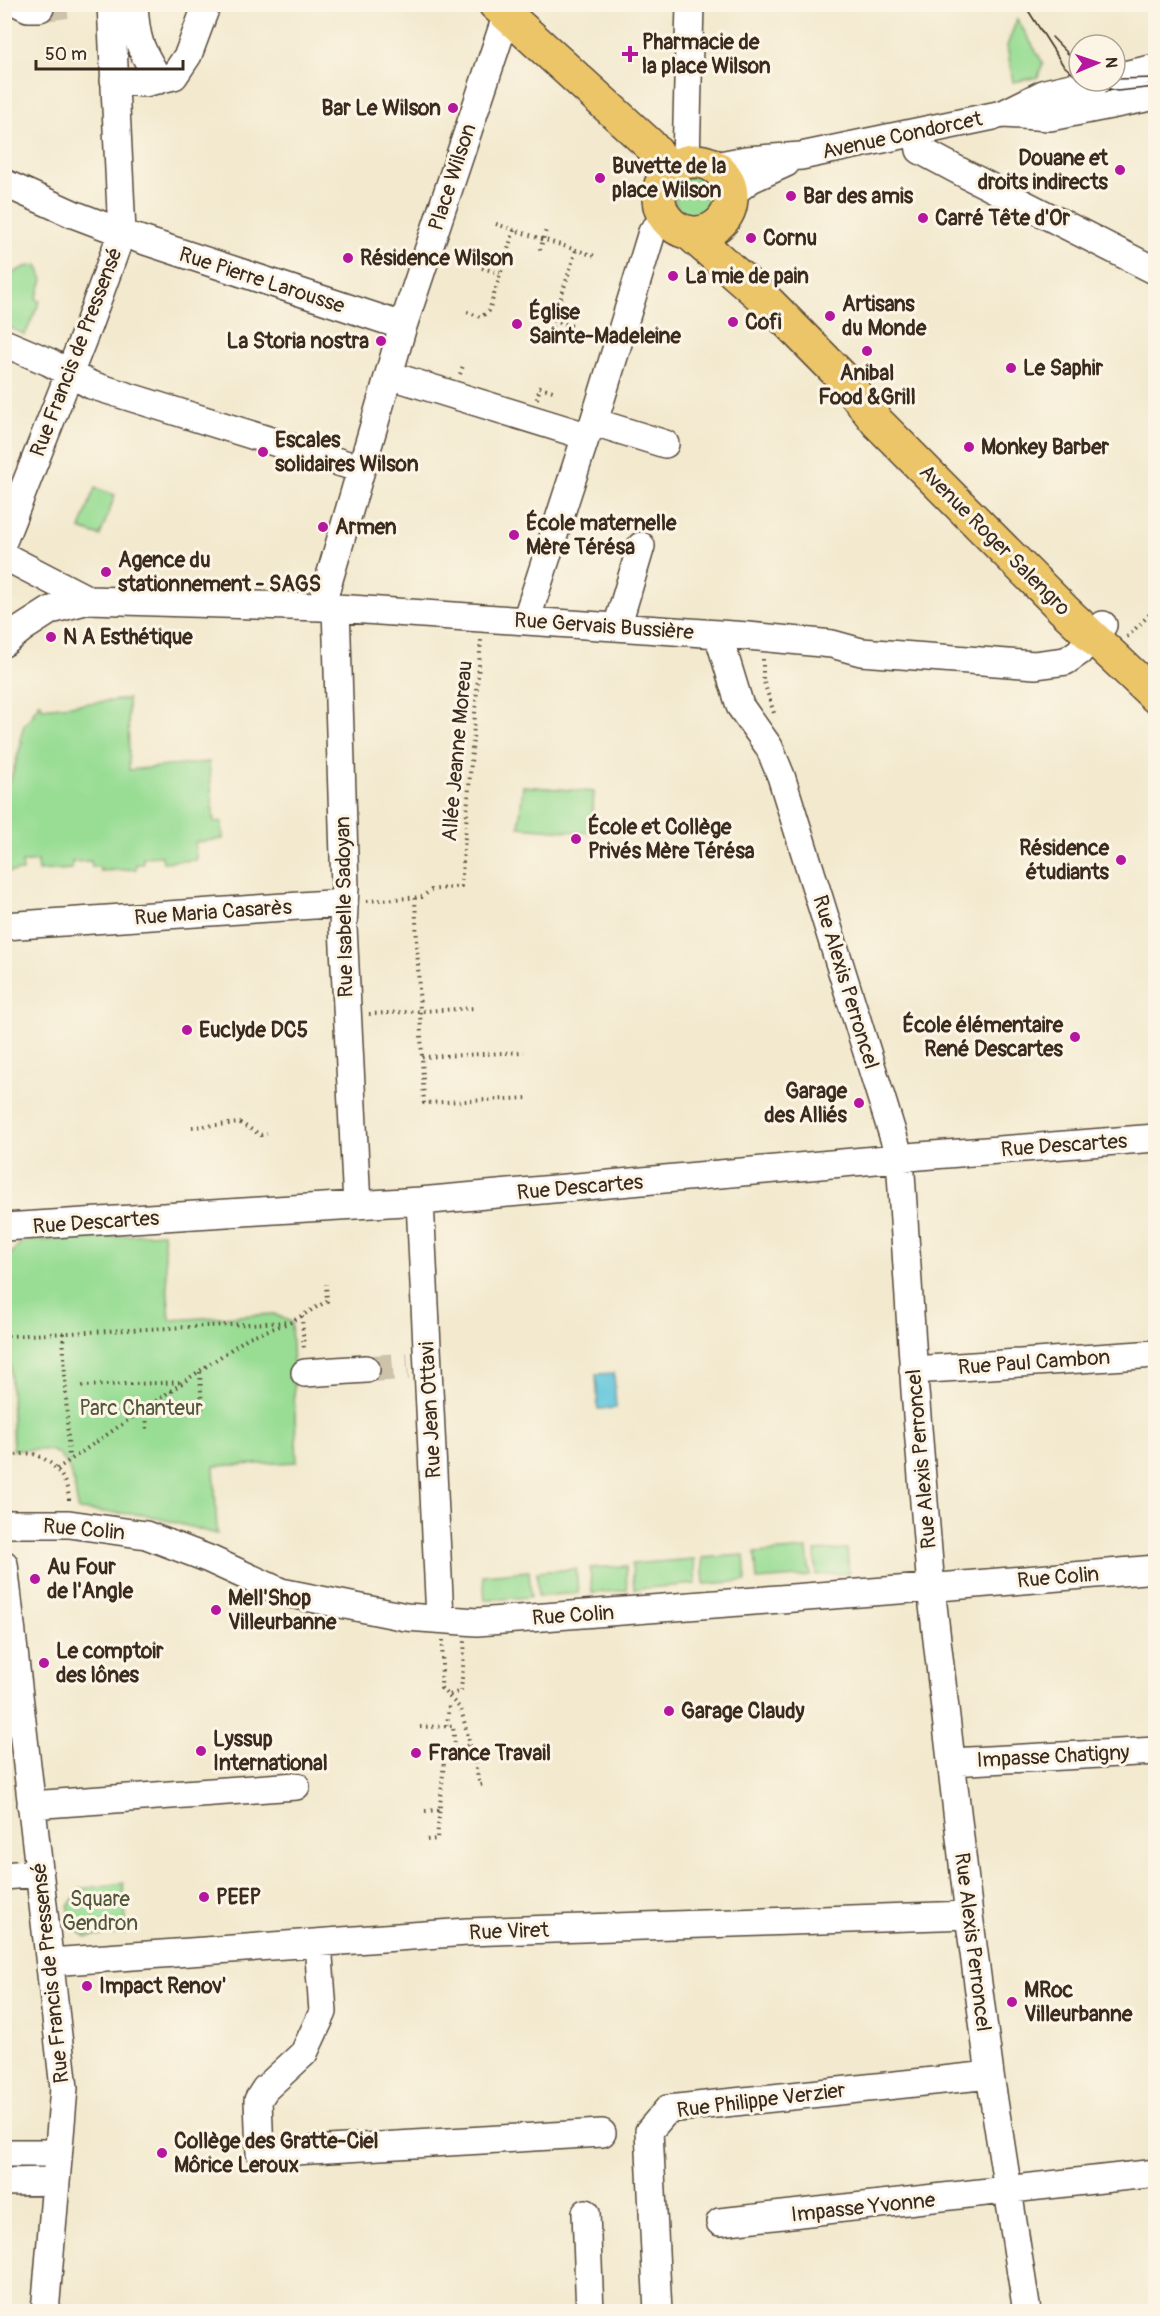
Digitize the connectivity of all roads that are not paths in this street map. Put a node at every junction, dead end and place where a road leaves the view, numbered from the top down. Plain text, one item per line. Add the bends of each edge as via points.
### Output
1 (111, 4) edge
2 (134, 4) edge
3 (207, 4) edge
4 (690, 4) edge
5 (501, 9) edge
6 (1155, 68) edge
7 (1127, 74) edge
8 (114, 80) junction
9 (159, 80) junction
10 (1067, 88) edge
11 (1155, 96) edge
12 (1003, 114) junction
13 (916, 134) junction
14 (801, 156) junction
15 (691, 165) junction
16 (4, 183) edge
17 (731, 194) junction
18 (720, 224) junction
19 (677, 225) junction
20 (122, 232) junction
21 (1155, 271) edge
22 (769, 303) junction
23 (403, 327) junction
24 (4, 343) edge
25 (69, 374) junction
26 (388, 375) junction
27 (593, 422) junction
28 (638, 422) dead end
29 (665, 444) dead end
30 (361, 469) junction
31 (4, 539) edge
32 (641, 546) dead end
33 (4, 556) edge
34 (89, 600) junction
35 (328, 608) junction
36 (526, 621) junction
37 (617, 627) junction
38 (718, 634) junction
39 (1106, 635) junction
40 (4, 643) edge
41 (1155, 674) edge
42 (1155, 697) edge
43 (344, 903) junction
44 (4, 926) edge
45 (1155, 1138) edge
46 (900, 1158) junction
47 (420, 1201) junction
48 (357, 1205) junction
49 (4, 1227) edge
50 (1155, 1354) edge
51 (366, 1370) tunnel mouth
52 (913, 1370) junction
53 (305, 1373) road end
54 (4, 1524) edge
55 (4, 1564) edge
56 (1155, 1569) edge
57 (931, 1588) junction
58 (441, 1627) junction
59 (1155, 1750) edge
60 (951, 1762) junction
61 (296, 1786) dead end
62 (31, 1805) junction
63 (39, 1873) junction
64 (4, 1876) edge
65 (969, 1915) junction
66 (318, 1943) junction
67 (50, 1962) junction
68 (990, 2075) junction
69 (602, 2133) dead end
70 (4, 2153) edge
71 (58, 2153) junction
72 (1155, 2173) edge
73 (56, 2181) junction
74 (4, 2182) edge
75 (1007, 2191) junction
76 (586, 2213) dead end
77 (720, 2222) dead end
78 (45, 2312) edge
79 (590, 2312) edge
80 (658, 2312) edge
81 (1027, 2312) edge

1 - 8 street
2 - 9 street via 141,50
3 - 9 street via 188,55 174,76
4 - 15 street
5 - 15 main road, Place Wilson via 650,145
5 - 23 street, Place Wilson
6 - 7 street
8 - 9 street
8 - 20 street
10 - 12 street, Avenue Condorcet via 1045,93
11 - 12 street, Avenue Condorcet via 1050,117
12 - 13 street, Avenue Condorcet
13 - 14 street, Avenue Condorcet
13 - 21 street via 920,150
14 - 15 street, Avenue Condorcet
14 - 17 street, Avenue Condorcet via 751,179
15 - 17 main road via 729,183
15 - 19 main road via 664,177 660,187 661,208
16 - 20 street, Rue Pierre Larousse
17 - 18 main road via 728,213
18 - 19 main road via 707,231
18 - 22 main road, Avenue Roger Salengro via 727,244
19 - 22 main road, Avenue Roger Salengro
19 - 27 street via 652,232
20 - 23 street, Rue Pierre Larousse
20 - 25 street, Rue Francis de Pressensé
22 - 39 main road, Avenue Roger Salengro via 841,376 877,422
23 - 26 street, Place Wilson
24 - 25 street
25 - 30 street via 91,385
25 - 31 street, Rue Francis de Pressensé
26 - 27 street
26 - 30 street, Place Wilson
27 - 28 street
27 - 29 street
27 - 36 street
30 - 35 street, Rue Isabelle Sadoyan
32 - 37 street
33 - 34 street, Rue Gervais Bussière
34 - 35 street, Rue Gervais Bussière
34 - 40 street, Rue Gervais Bussière via 51,610
35 - 36 street, Rue Gervais Bussière
35 - 43 street, Rue Isabelle Sadoyan
36 - 37 street, Rue Gervais Bussière
37 - 38 street, Rue Gervais Bussière
38 - 39 street, Rue Gervais Bussière via 832,644 861,652 1035,665 1066,661
38 - 46 street, Rue Alexis Perroncel via 740,706 770,747 781,776
39 - 41 main road, Avenue Roger Salengro
39 - 42 main road, Avenue Roger Salengro
43 - 44 street, Rue Maria Casarès
43 - 48 street, Rue Isabelle Sadoyan
45 - 46 street, Rue Descartes
46 - 47 street, Rue Descartes
46 - 52 street, Rue Alexis Perroncel
47 - 48 street, Rue Descartes
47 - 58 street, Rue Jean Ottavi via 418,1365
48 - 49 street, Rue Descartes
50 - 52 street, Rue Paul Cambon
51 - 53 street
52 - 57 street, Rue Alexis Perroncel
54 - 58 street, Rue Colin via 69,1524 146,1535 209,1558 281,1592
55 - 62 street, Rue Francis de Pressensé
56 - 57 street, Rue Colin
57 - 58 street, Rue Colin
57 - 60 street, Rue Alexis Perroncel
59 - 60 street, Impasse Chatigny
60 - 65 street, Rue Alexis Perroncel
61 - 62 street
62 - 63 street, Rue Francis de Pressensé
63 - 64 street
63 - 67 street, Rue Francis de Pressensé
65 - 66 street, Rue Viret via 467,1932
65 - 68 street, Rue Alexis Perroncel
66 - 67 street, Rue Viret
66 - 69 street via 323,2012 304,2053 258,2100 260,2153
67 - 71 street, Rue Francis de Pressensé via 64,2088
68 - 75 street, Rue Alexis Perroncel
68 - 80 street, Rue Philippe Verzier via 668,2109 649,2131
70 - 71 street
71 - 73 street, Rue Francis de Pressensé
72 - 75 street, Impasse Yvonne
73 - 74 street
73 - 78 street, Rue Francis de Pressensé
75 - 77 street, Impasse Yvonne
75 - 81 street, Rue Alexis Perroncel
76 - 79 street

